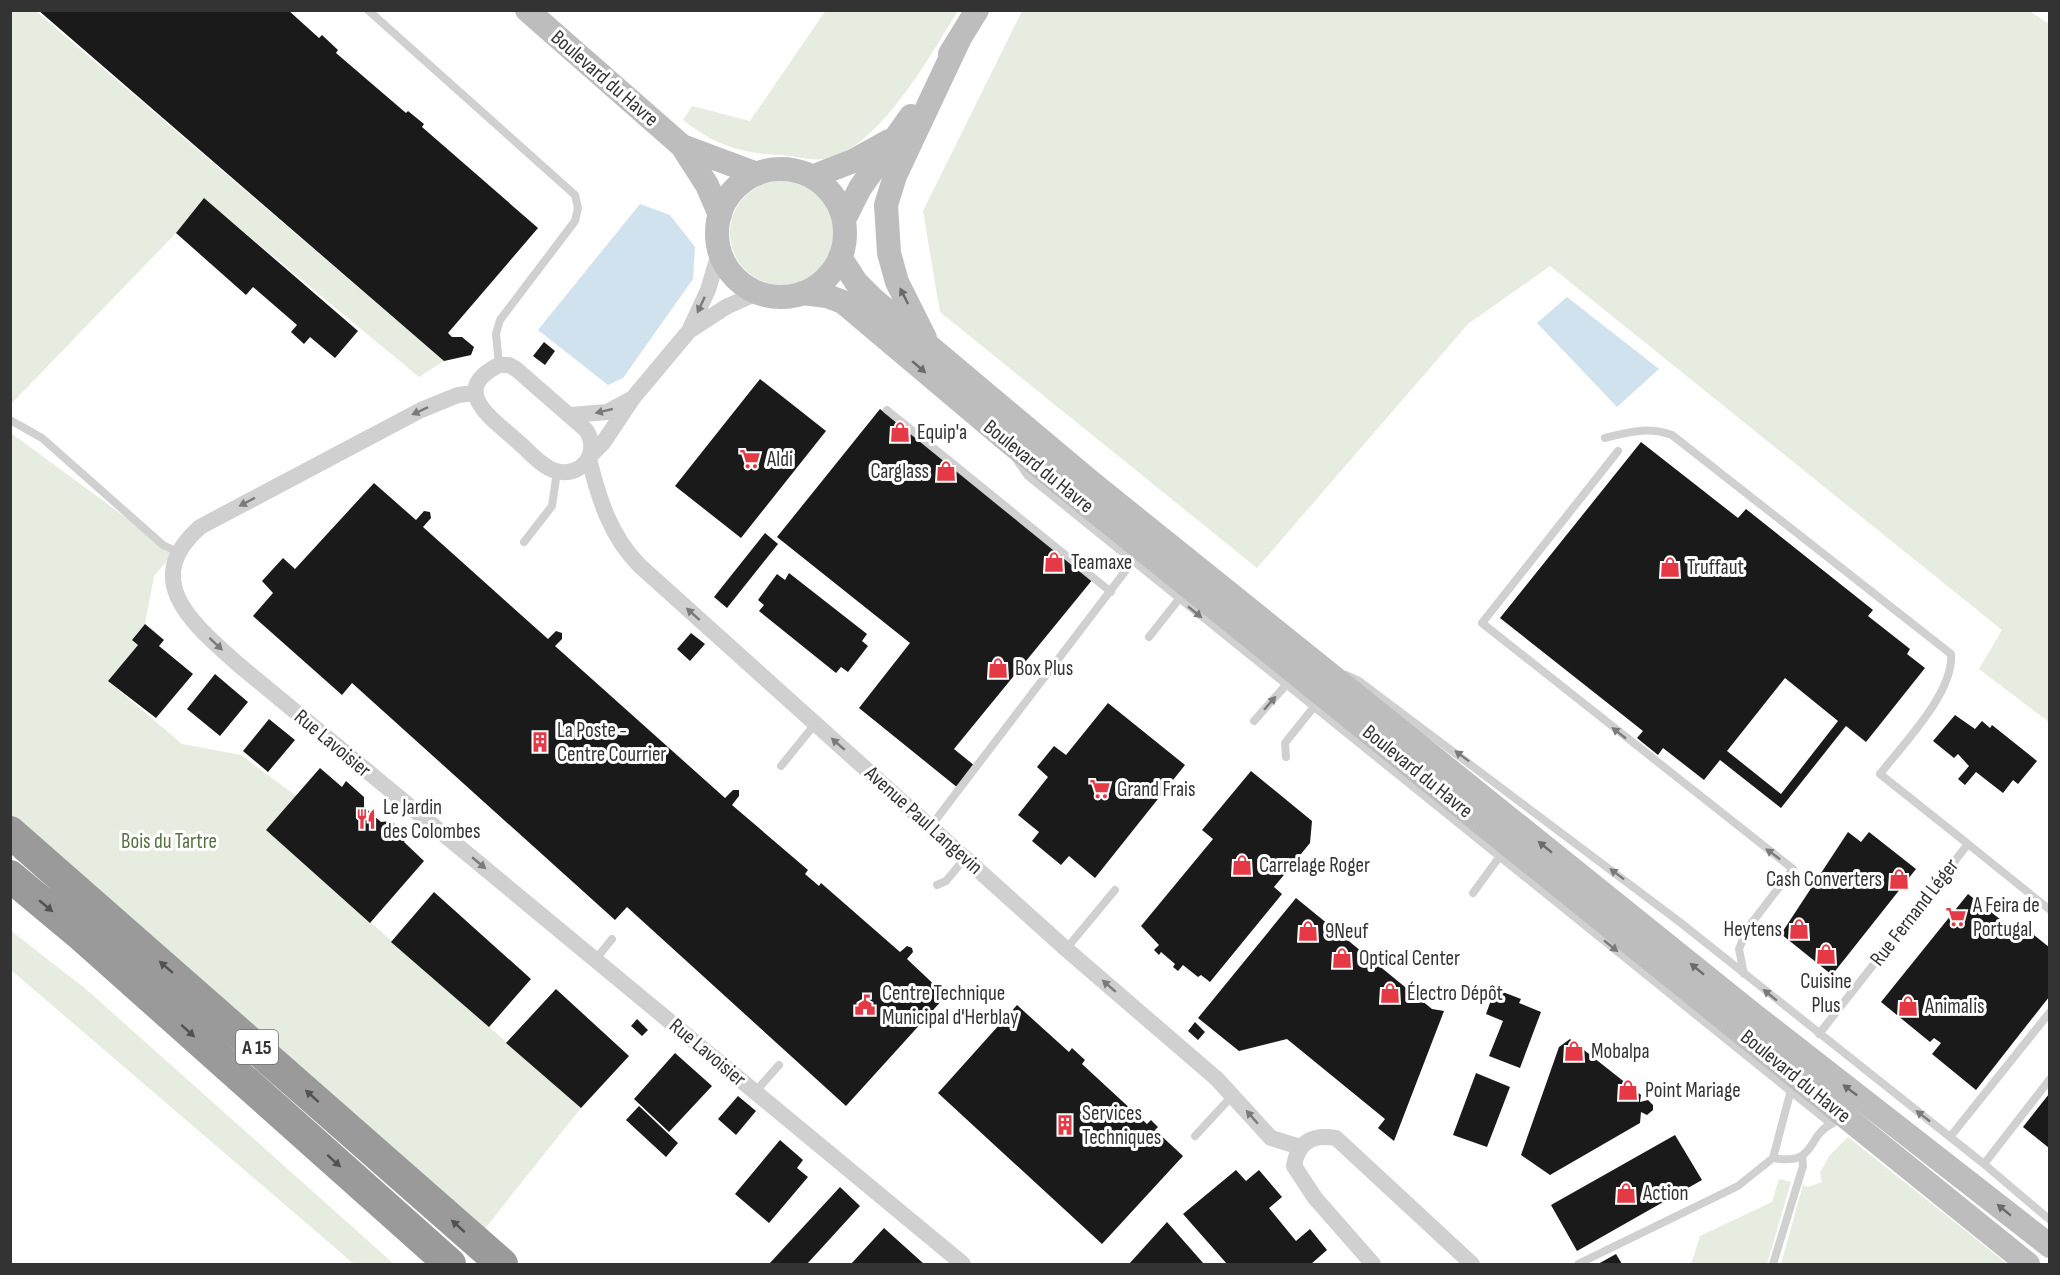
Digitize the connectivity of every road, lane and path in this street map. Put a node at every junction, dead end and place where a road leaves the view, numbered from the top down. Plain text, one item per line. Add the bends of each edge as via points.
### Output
1 (368, 10) edge
2 (527, 10) edge
3 (977, 10) edge
4 (959, 40) junction
5 (896, 136) junction
6 (682, 146) junction
7 (757, 174) junction
8 (812, 177) junction
9 (720, 215) junction
10 (844, 220) junction
11 (720, 250) junction
12 (840, 257) junction
13 (759, 292) junction
14 (802, 292) junction
15 (689, 331) junction
16 (930, 348) junction
17 (499, 365) junction
18 (475, 393) junction
19 (633, 398) junction
20 (887, 410) dead end
21 (571, 415) junction
22 (10, 420) edge
23 (1605, 438) dead end
24 (1009, 442) junction
25 (1618, 451) dead end
26 (591, 456) junction
27 (557, 472) junction
28 (525, 542) dead end
29 (178, 552) junction
30 (1133, 561) junction
31 (1111, 592) junction
32 (1179, 599) junction
33 (1149, 637) dead end
34 (1311, 659) junction
35 (1286, 686) junction
36 (1313, 708) junction
37 (1254, 722) dead end
38 (815, 724) junction
39 (1286, 757) dead end
40 (781, 766) dead end
41 (931, 826) junction
42 (10, 832) edge
43 (1968, 844) junction
44 (1500, 856) junction
45 (966, 857) junction
46 (10, 876) edge
47 (937, 885) dead end
48 (1114, 890) dead end
49 (1473, 893) dead end
50 (2049, 910) edge
51 (612, 939) dead end
52 (1066, 949) junction
53 (595, 960) junction
54 (1744, 974) junction
55 (2049, 1012) edge
56 (1819, 1034) junction
57 (779, 1065) dead end
58 (2049, 1079) edge
59 (1791, 1090) junction
60 (755, 1092) junction
61 (1233, 1095) junction
62 (1841, 1121) junction
63 (1195, 1136) dead end
64 (1950, 1137) junction
65 (1300, 1147) junction
66 (1802, 1156) junction
67 (1773, 1158) junction
68 (1984, 1164) junction
69 (2049, 1220) edge
70 (2049, 1246) edge
71 (450, 1264) edge
72 (502, 1264) edge
73 (963, 1264) edge
74 (1374, 1264) edge
75 (1472, 1264) edge
76 (1578, 1264) edge
77 (1773, 1264) edge
78 (2028, 1264) edge

1 - 17 lane via 575,195 575,221 500,320 496,334
2 - 6 main road, Boulevard du Havre
3 - 4 main road
4 - 5 main road
16 -> 4 main road via 897,282 889,253 886,205 895,176
5 - 8 main road via 853,161
5 - 10 main road via 860,188
6 - 7 main road, Boulevard du Havre
6 - 9 main road, Boulevard du Havre via 707,185
7 - 8 main road, Boulevard du Havre via 783,169
7 - 9 main road, Boulevard du Havre via 738,186
8 - 10 main road, Boulevard du Havre via 832,195
9 - 11 main road, Boulevard du Havre
10 - 12 main road
11 - 13 main road, Boulevard du Havre via 730,271
11 -> 15 street via 708,290
12 - 14 main road via 821,282
12 - 16 main road, Boulevard du Havre via 856,282
13 - 14 main road, Boulevard du Havre via 785,296
13 - 15 street
14 -> 24 main road, Boulevard du Havre via 843,302
15 - 19 street
16 - 34 main road, Boulevard du Havre
17 - 18 street via 487,371
17 - 21 street, Avenue Paul Langevin via 516,369
18 - 27 street via 482,409 545,466
18 -> 29 street via 458,395 421,410 200,526
19 -> 21 street via 607,412
19 - 26 street
20 - 31 lane
21 - 26 street, Avenue Paul Langevin via 591,437
22 - 29 lane via 42,438 163,545
23 - 43 lane via 1638,430 1672,435 1951,654 1948,677 1929,711 1880,774
24 - 30 lane via 1016,462 1028,476
24 - 62 main road, Boulevard du Havre
54 -> 25 lane via 1739,949 1747,929 1793,869 1482,623
26 - 27 street via 574,470
38 -> 26 street, Avenue Paul Langevin via 626,551 603,509
27 - 28 lane via 552,506
29 -> 53 street, Rue Lavoisier via 176,585 181,608 190,620
30 - 31 lane
30 - 32 lane
31 - 41 lane
32 - 33 lane
32 -> 35 lane
54 -> 34 lane via 1388,702 1359,681
70 -> 34 main road, Boulevard du Havre
35 - 36 lane
37 -> 35 lane
36 - 39 lane via 1285,743
36 - 44 lane
38 - 40 lane
41 -> 38 street, Avenue Paul Langevin
41 - 45 street, Avenue Paul Langevin
72 -> 42 highway, A 15
43 - 50 lane, Rue Fernand Léger
43 - 56 lane, Rue Fernand Léger
44 - 49 lane
44 -> 59 lane
45 - 47 lane via 946,881
45 - 52 street, Avenue Paul Langevin
46 -> 71 highway, A 15
48 - 52 lane
51 - 53 lane
61 -> 52 street, Avenue Paul Langevin
53 - 60 street, Rue Lavoisier
56 -> 54 lane
55 - 64 lane
64 -> 56 lane
57 - 60 lane
58 - 68 lane
59 - 62 lane
59 - 67 lane
60 - 73 street, Rue Lavoisier
61 - 63 lane
65 -> 61 street, Avenue Paul Langevin via 1271,1138
62 - 66 lane
62 - 78 main road, Boulevard du Havre
64 - 68 lane
65 - 74 street via 1294,1166 1315,1198
65 - 75 street via 1315,1137 1336,1138
66 - 67 lane via 1790,1161
66 - 77 lane via 1803,1166
67 - 76 lane via 1738,1186
68 - 69 lane

